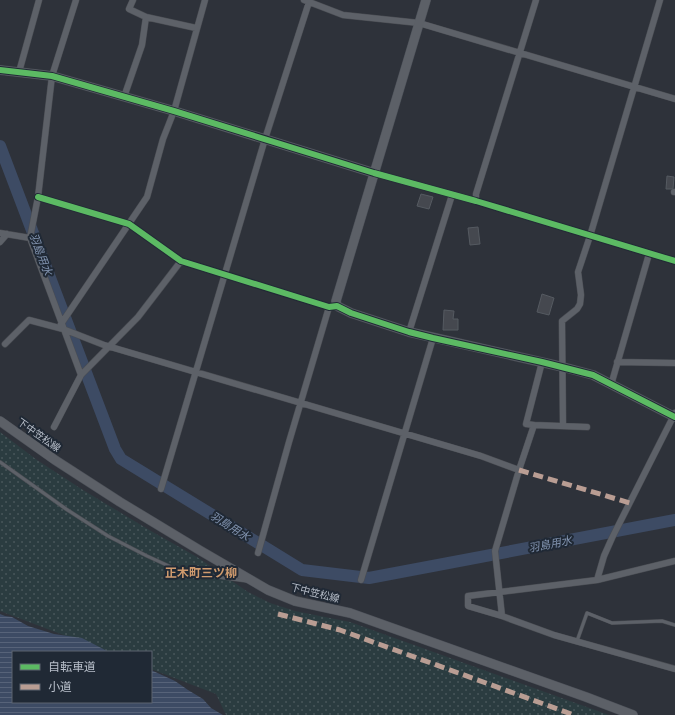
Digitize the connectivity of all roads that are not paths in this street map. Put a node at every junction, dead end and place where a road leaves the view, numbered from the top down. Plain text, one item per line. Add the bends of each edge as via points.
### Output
1 (39, 0) edge
2 (76, 0) edge
3 (134, 0) edge
4 (205, 0) edge
5 (426, 0) edge
6 (536, 0) edge
7 (660, 0) edge
8 (307, 1) edge
9 (146, 17) junction
10 (419, 23) junction
11 (196, 28) junction
12 (520, 53) junction
13 (0, 70) edge
14 (19, 72) junction
15 (52, 76) junction
16 (635, 87) junction
17 (124, 97) junction
18 (675, 99) edge
19 (174, 111) junction
20 (265, 139) junction
21 (374, 173) junction
22 (452, 195) junction
23 (38, 197) junction
24 (476, 201) junction
25 (129, 224) junction
26 (0, 233) edge
27 (7, 234) junction
28 (590, 236) junction
29 (30, 238) junction
30 (0, 242) edge
31 (649, 254) junction
32 (181, 261) junction
33 (675, 261) edge
34 (226, 274) junction
35 (333, 306) junction
36 (62, 326) junction
37 (409, 332) junction
38 (433, 338) junction
39 (5, 344) dead end
40 (110, 347) junction
41 (542, 362) junction
42 (618, 362) junction
43 (675, 363) edge
44 (563, 367) junction
45 (195, 373) junction
46 (81, 374) junction
47 (611, 385) junction
48 (301, 403) junction
49 (675, 415) edge
50 (0, 421) edge
51 (534, 425) junction
52 (563, 426) junction
53 (54, 427) dead end
54 (587, 427) dead end
55 (406, 434) junction
56 (0, 462) edge
57 (519, 470) junction
58 (161, 489) dead end
59 (258, 553) dead end
60 (675, 561) edge
61 (361, 580) dead end
62 (597, 580) junction
63 (255, 582) junction
64 (499, 592) junction
65 (502, 616) junction
66 (675, 625) edge
67 (577, 641) junction
68 (675, 669) edge
69 (633, 715) edge

1 - 14 street
2 - 15 street
3 - 9 street via 129,9
4 - 11 street
5 - 10 street
6 - 12 street
7 - 16 street
8 - 10 street via 343,15
8 - 20 street
9 - 11 street
9 - 17 street via 142,45
10 - 12 street
10 - 21 street
11 - 19 street
12 - 16 street
12 - 24 street
13 - 14 street
14 - 15 street
15 - 17 street
15 - 23 street
16 - 18 street
16 - 28 street
17 - 19 street
19 - 20 street
19 - 25 street via 163,139 147,197
20 - 21 street
20 - 34 street
21 - 22 street
21 - 35 street
22 - 24 street
22 - 37 street
23 - 25 street
23 - 29 street
24 - 28 street
25 - 32 street
25 - 36 street via 66,316
26 - 27 street
27 - 29 street
27 - 30 street
28 - 31 street
28 - 44 street via 578,272 580,304 562,321
29 - 36 street
31 - 33 street
31 - 42 street
32 - 34 street
32 - 40 street via 138,317
34 - 35 street
34 - 45 street
35 - 37 street
35 - 48 street
36 - 39 street via 29,320
36 - 40 street
36 - 46 street
37 - 38 street
38 - 41 street
38 - 55 street
40 - 45 street
40 - 46 street
41 - 44 street
41 - 51 street via 526,424
42 - 43 street
42 - 47 street
44 - 47 street via 593,375
44 - 52 street
45 - 48 street
45 - 58 street
46 - 53 street
47 - 49 street
48 - 55 street
48 - 59 street
49 - 62 street via 612,538
50 - 63 street, 下中笠松線 via 120,502
51 - 52 street
51 - 57 street
52 - 54 street
55 - 57 street
55 - 61 street
56 - 63 lane via 108,536 147,556 182,572
57 - 64 street via 495,551
60 - 62 street
62 - 64 street
63 - 69 street, 下中笠松線 via 295,601 350,613
64 - 65 street
64 - 65 street via 468,596 468,606
65 - 67 street
66 - 67 lane via 662,620 612,623 587,613
67 - 68 street

